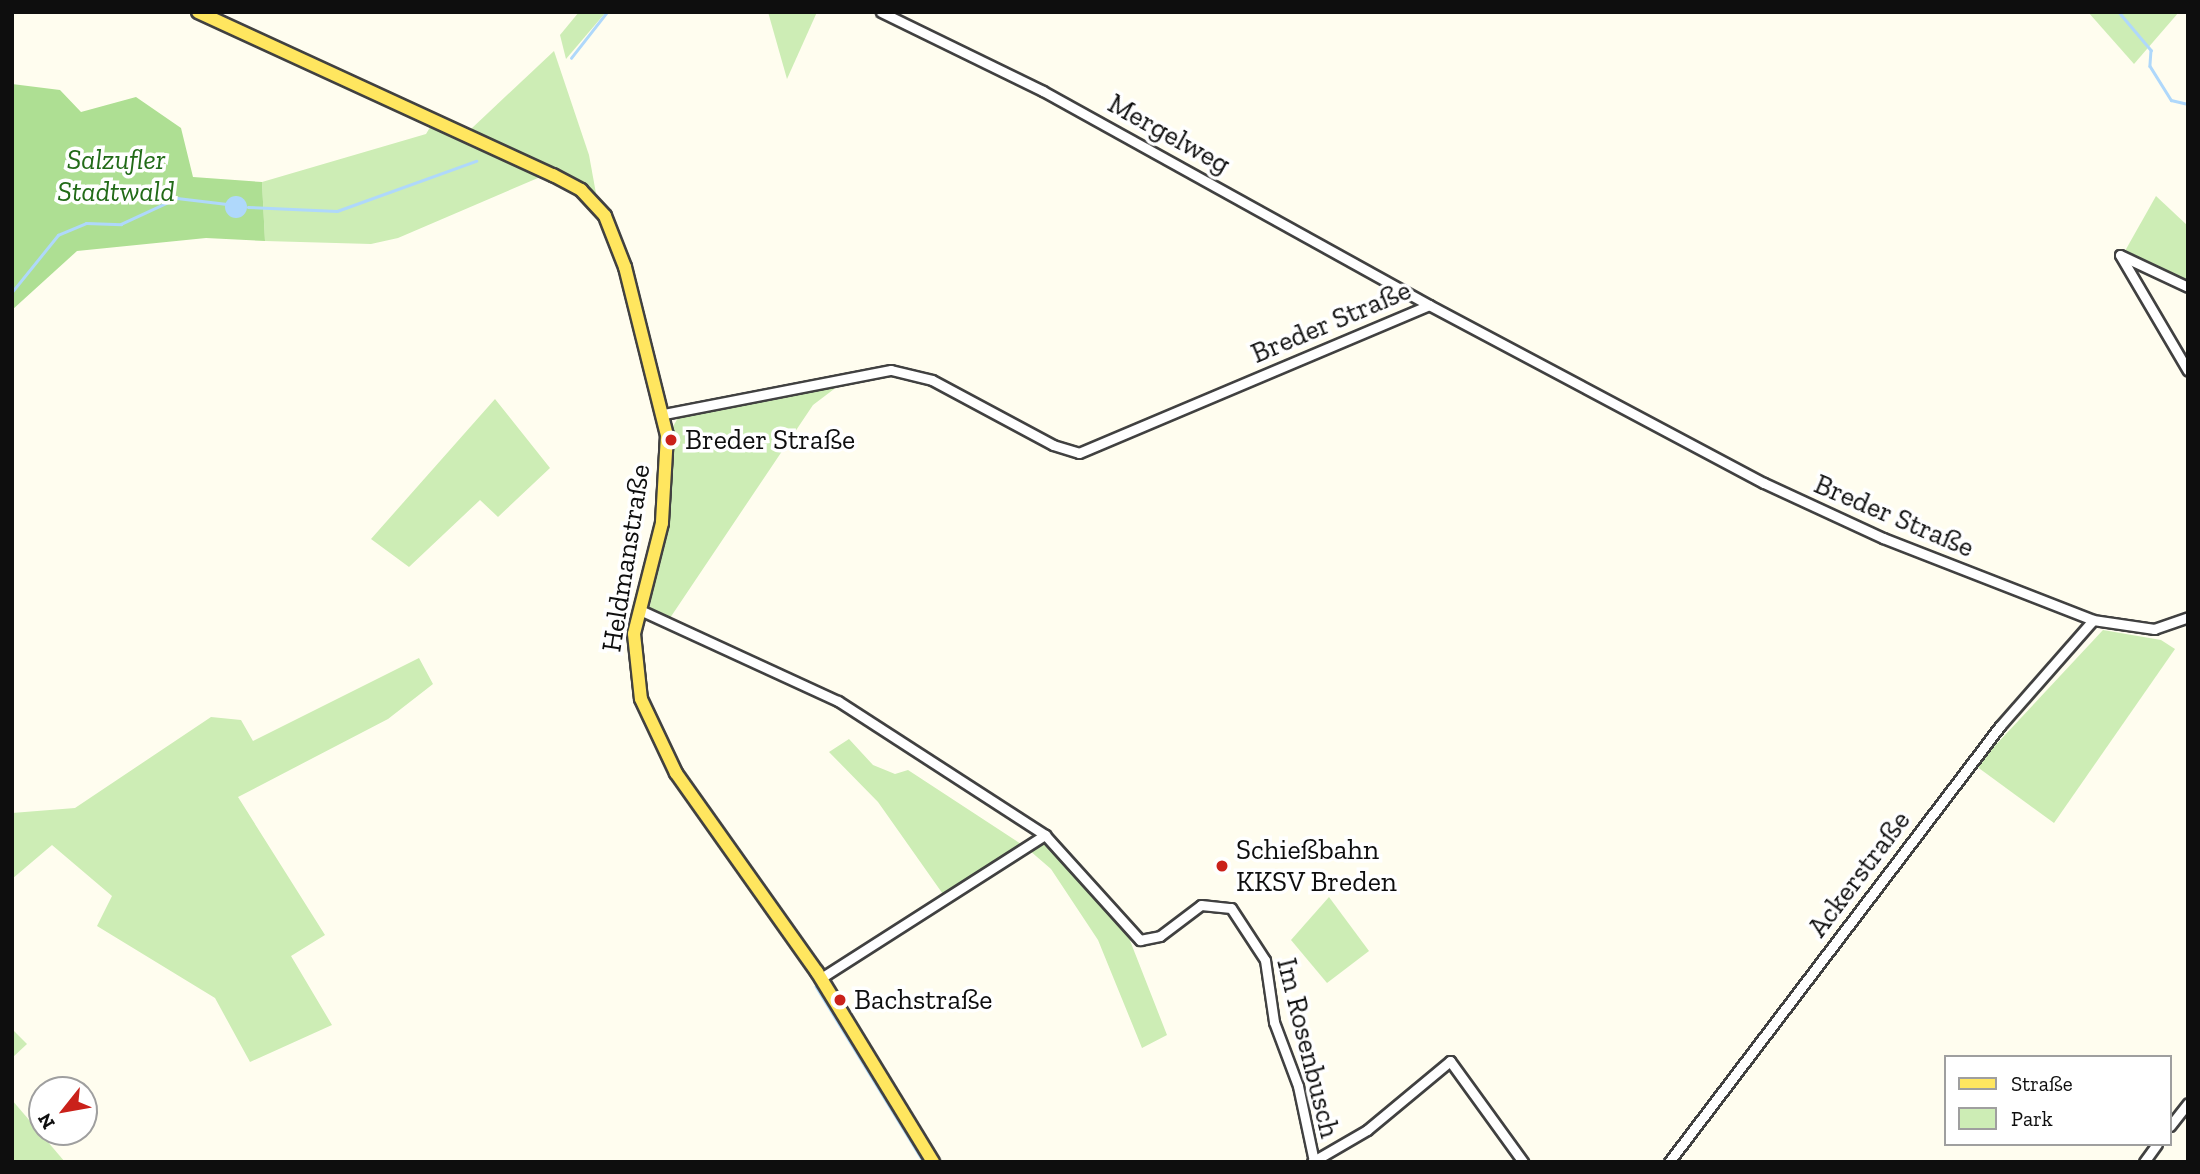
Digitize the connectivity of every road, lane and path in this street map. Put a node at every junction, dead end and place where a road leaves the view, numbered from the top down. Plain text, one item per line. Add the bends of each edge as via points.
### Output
1 (198, 12) edge
2 (881, 12) edge
3 (2188, 287) edge
4 (1429, 304) junction
5 (2188, 371) edge
6 (664, 414) junction
7 (640, 610) junction
8 (2188, 617) edge
9 (2093, 620) junction
10 (1045, 835) junction
11 (821, 978) junction
12 (2188, 1102) edge
13 (2172, 1123) edge
14 (2156, 1146) edge
15 (1313, 1161) edge
16 (933, 1162) edge
17 (1523, 1162) edge
18 (1669, 1162) edge
19 (2144, 1162) edge

1 - 6 main road, Heldmanstraße via 466,133 592,199 625,268
2 - 4 street, Mergelweg via 1043,91
3 - 5 street via 2120,255
4 - 6 street, Breder Straße via 1079,453 1053,445 932,380 891,370
4 - 9 street, Breder Straße via 1831,517
6 - 7 main road, Heldmanstraße via 665,499
7 - 10 street via 838,701
7 - 11 main road, Heldmanstraße via 635,679 662,749
8 - 9 street, Breder Straße via 2154,629
9 - 18 street, Ackerstraße via 2000,726
10 - 11 street
10 - 15 street, Im Rosenbusch via 1140,940 1160,936 1212,902 1231,908 1245,923 1265,960 1274,1022 1298,1086
11 - 16 main road, Heldmanstraße
12 - 13 street
14 - 19 street
15 - 17 street via 1367,1130 1450,1061

